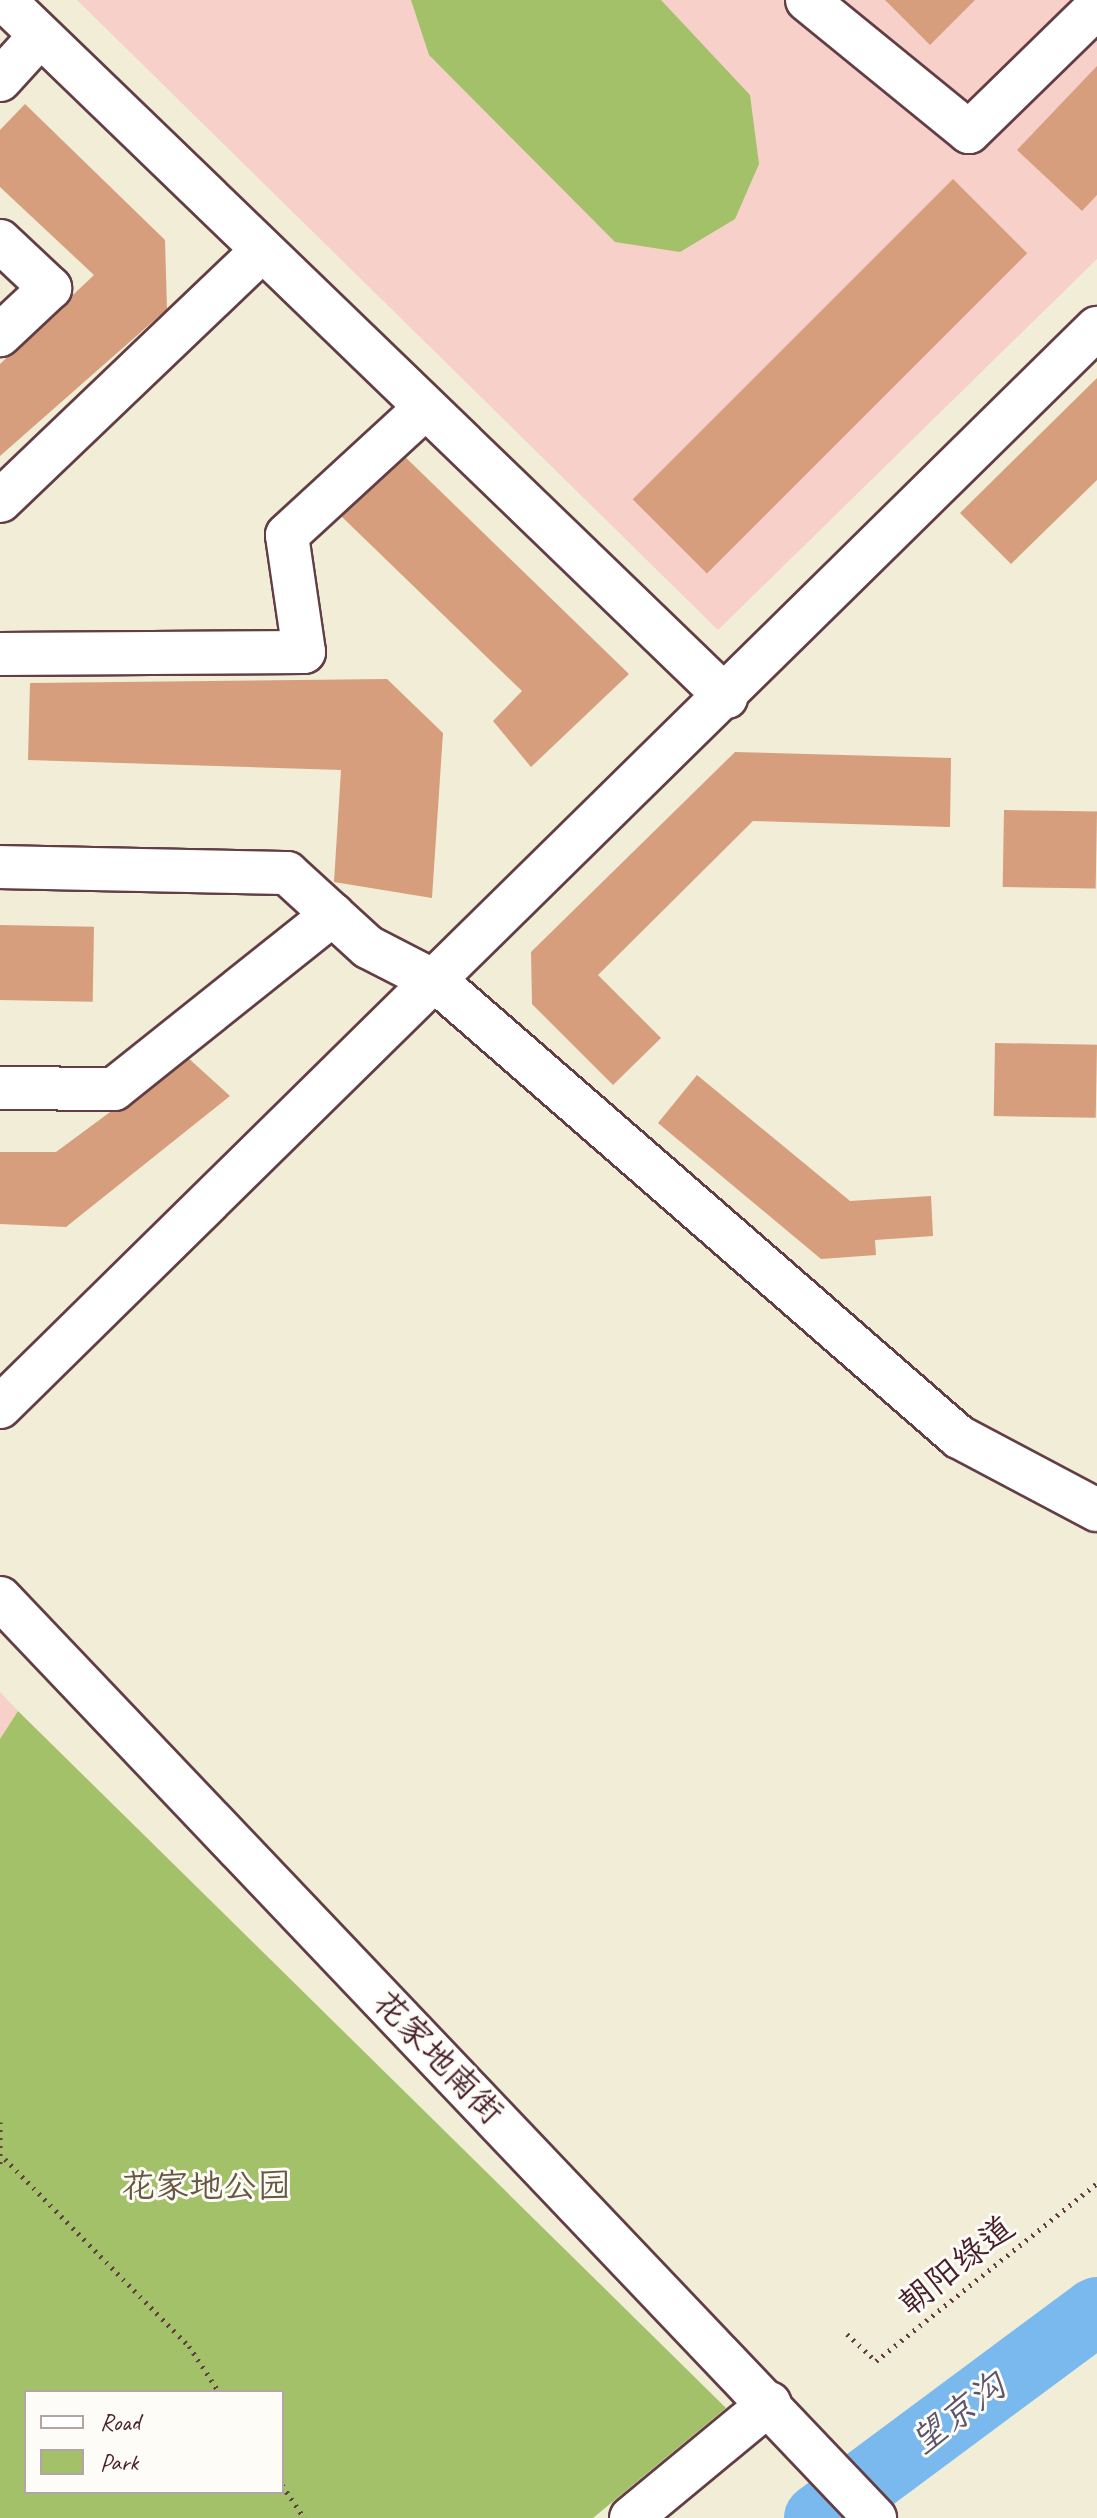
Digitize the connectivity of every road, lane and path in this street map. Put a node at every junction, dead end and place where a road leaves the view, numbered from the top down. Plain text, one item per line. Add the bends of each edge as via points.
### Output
1 (4, 0) edge
2 (807, 0) edge
3 (1097, 7) edge
4 (39, 37) junction
5 (0, 80) edge
6 (0, 241) edge
7 (262, 251) junction
8 (1097, 328) edge
9 (0, 335) edge
10 (425, 408) junction
11 (0, 501) edge
12 (0, 654) edge
13 (726, 697) junction
14 (0, 867) edge
15 (333, 914) junction
16 (438, 983) junction
17 (0, 1088) edge
18 (0, 1407) edge
19 (1097, 1510) edge
20 (0, 1598) edge
21 (0, 2122) edge
22 (5, 2159) junction
23 (0, 2169) edge
24 (1097, 2183) edge
25 (847, 2334) dead end
26 (218, 2390) edge
27 (771, 2404) junction
28 (284, 2488) edge
29 (304, 2518) edge
30 (631, 2518) edge
31 (875, 2518) edge

1 - 4 street
2 - 3 street via 969,132
4 - 5 street
4 - 7 street
6 - 9 street via 50,288
7 - 10 street
7 - 11 street
8 - 13 street
10 - 12 street via 287,535 304,652
10 - 13 street
13 - 16 street
14 - 15 street via 287,873
15 - 16 street via 368,947
15 - 17 street via 114,1089
16 - 18 street
16 - 19 street via 959,1437
20 - 27 street, 花家地南街
21 - 22 path
22 - 23 path
22 - 26 path via 189,2346
24 - 25 path, 朝阳绿道 via 876,2361
27 - 30 street
27 - 31 street, 花家地南街
28 - 29 path

